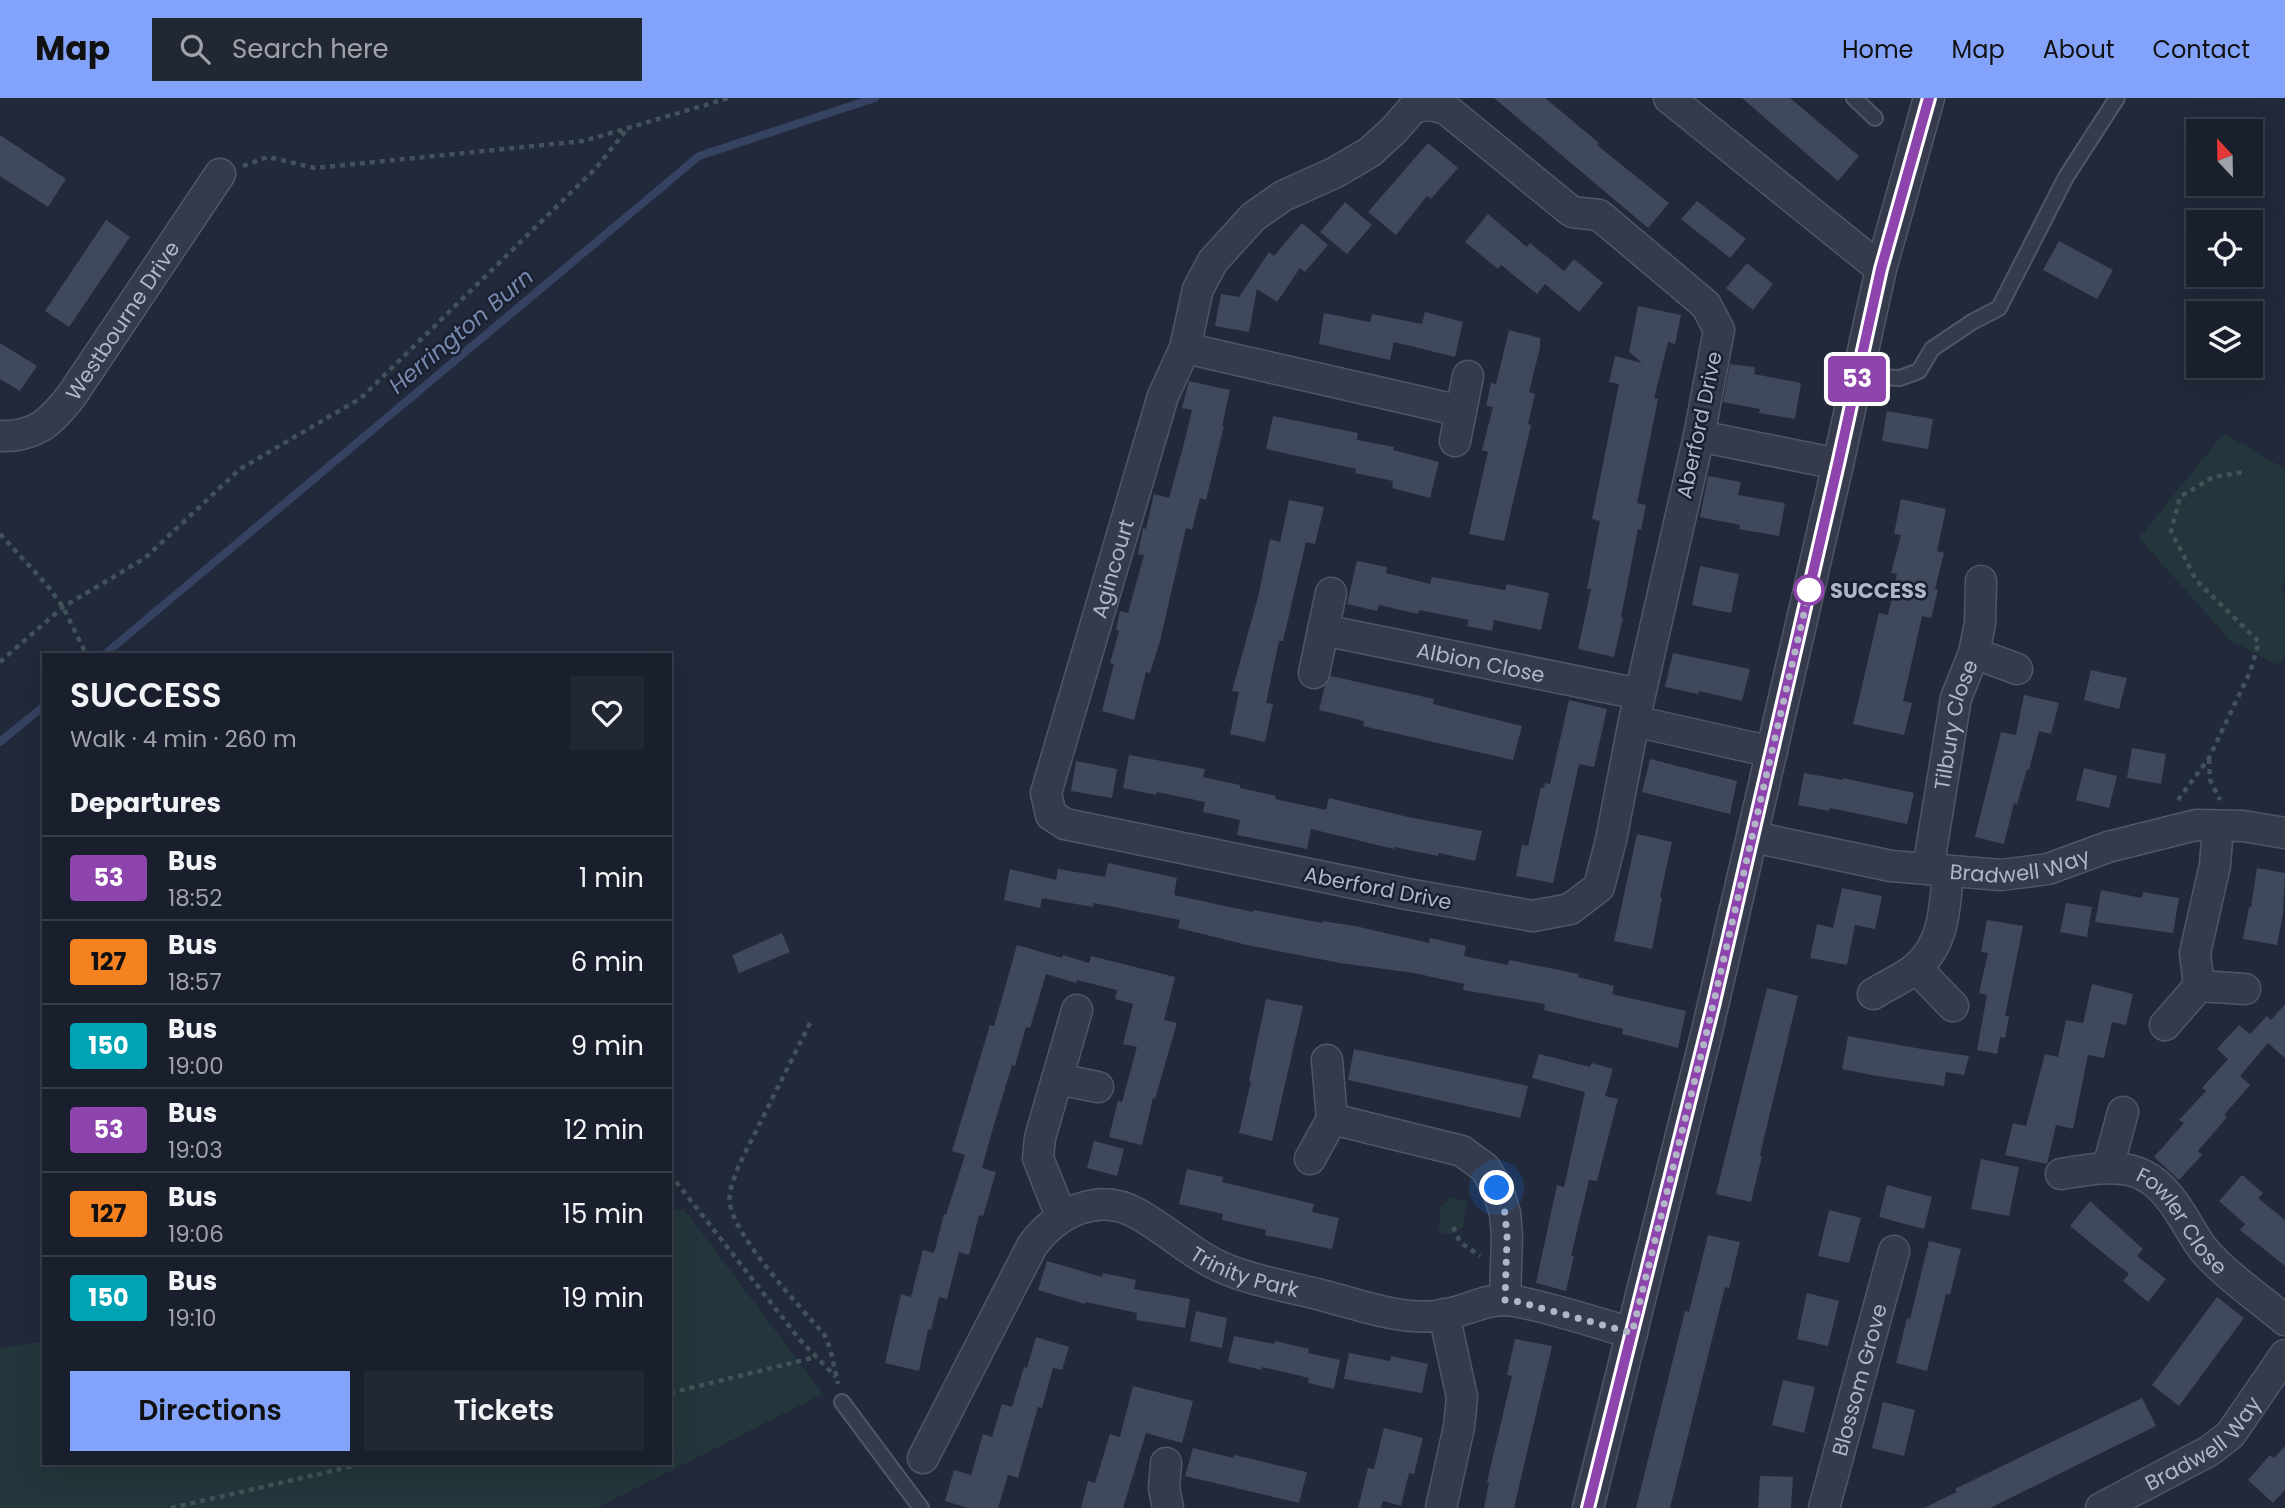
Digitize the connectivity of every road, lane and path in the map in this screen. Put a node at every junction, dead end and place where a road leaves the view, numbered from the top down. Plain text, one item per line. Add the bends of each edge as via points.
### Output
1 (729, 98) edge
2 (1669, 98) edge
3 (1854, 98) edge
4 (1929, 98) edge
5 (2117, 98) edge
6 (1430, 105) joint
7 (1875, 118) dead end
8 (628, 128) junction
9 (220, 174) joint
10 (1881, 269) junction
11 (1185, 348) junction
12 (1468, 376) dead end
13 (1858, 376) junction
14 (1461, 411) junction
15 (0, 436) edge
16 (1699, 436) junction
17 (1455, 441) dead end
18 (1838, 464) junction
19 (2244, 472) dead end
20 (0, 534) edge
21 (1981, 582) dead end
22 (1331, 593) dead end
23 (63, 607) junction
24 (1323, 630) junction
25 (86, 653) edge
26 (1974, 653) junction
27 (0, 662) edge
28 (2017, 669) dead end
29 (1314, 673) dead end
30 (1637, 708) junction
31 (1772, 752) junction
32 (2209, 758) junction
33 (1046, 793) joint
34 (2225, 826) junction
35 (2285, 833) edge
36 (2153, 834) junction
37 (1753, 836) junction
38 (1938, 870) junction
39 (1916, 968) junction
40 (2199, 986) junction
41 (2245, 989) dead end
42 (1873, 993) dead end
43 (1953, 1006) dead end
44 (1077, 1010) dead end
45 (810, 1023) dead end
46 (2165, 1025) dead end
47 (1327, 1060) dead end
48 (1057, 1079) junction
49 (1098, 1087) dead end
50 (2123, 1112) dead end
51 (1332, 1119) junction
52 (1310, 1159) dead end
53 (2108, 1167) junction
54 (2061, 1174) dead end
55 (672, 1177) edge
56 (1061, 1216) junction
57 (1453, 1227) dead end
58 (1895, 1251) dead end
59 (1506, 1261) junction
60 (1505, 1300) junction
61 (1444, 1314) junction
62 (2285, 1320) edge
63 (1632, 1333) junction
64 (2285, 1355) edge
65 (816, 1357) junction
66 (836, 1378) junction
67 (672, 1393) edge
68 (842, 1402) joint
69 (923, 1458) dead end
70 (1166, 1463) dead end
71 (358, 1465) edge
72 (171, 1508) edge
73 (921, 1508) edge
74 (1168, 1508) edge
75 (1441, 1508) edge
76 (1588, 1508) edge
77 (1824, 1508) edge
78 (2101, 1508) edge

1 - 8 path
2 - 10 street
3 - 7 lane
4 - 10 street
5 - 13 lane via 2066,177 1998,308 1932,349 1919,371 1900,379
6 - 11 street, Agincourt via 1414,107 1370,152 1283,196 1253,217 1213,261 1198,289
6 - 16 street, Aberford Drive via 1446,109 1572,212 1600,215 1706,306 1719,330
8 - 9 path via 584,141 315,168 268,157
8 - 23 path via 596,168 360,398 240,470 145,558
9 - 15 street, Westbourne Drive via 56,415 41,428 19,436
10 - 13 street
11 - 14 street
11 - 33 street, Agincourt via 1163,396
12 - 14 street
13 - 18 street
14 - 17 street
16 - 18 street
16 - 30 street, Aberford Drive
18 - 31 street
19 - 32 path via 2213,477 2180,497 2171,531 2196,580 2259,642 2250,672
20 - 23 path
21 - 26 street, Tilbury Close
22 - 24 street
23 - 25 path
23 - 27 path
24 - 29 street
24 - 30 street, Albion Close
26 - 28 street
26 - 38 street, Tilbury Close via 1956,698
30 - 31 street
30 - 33 street, Aberford Drive via 1599,887 1570,909 1533,916 1065,824 1051,816
31 - 37 street
32 - 34 path via 2210,780
32 - 36 path
34 - 35 street, Bradwell Way
34 - 36 street, Bradwell Way via 2196,825
34 - 40 street via 2195,953
36 - 38 street, Bradwell Way via 2025,873
37 - 38 street, Bradwell Way via 1891,866
37 - 63 street
38 - 39 street, Tilbury Close via 1943,919 1938,938
39 - 42 street
39 - 43 street
40 - 41 street
40 - 46 street
44 - 48 street
45 - 66 path via 738,1167 730,1202 741,1233 824,1334
47 - 51 street
48 - 49 street
48 - 56 street via 1038,1158
50 - 53 street
51 - 52 street
51 - 59 street via 1462,1151 1485,1168 1505,1213
53 - 54 street, Fowler Close
53 - 62 street, Fowler Close via 2136,1171 2156,1182 2205,1251
55 - 65 path
56 - 61 street, Trinity Park via 1079,1208 1120,1207 1137,1213 1192,1253 1239,1274 1413,1316
56 - 69 street, Trinity Park via 1032,1246
57 - 59 path via 1460,1242 1481,1258
58 - 77 street, Blossom Grove
59 - 60 street
60 - 61 street, Trinity Park via 1489,1300
60 - 63 street, Trinity Park
61 - 75 street via 1462,1397 1460,1427
63 - 76 street
64 - 78 street, Bradwell Way via 2230,1435 2209,1451
65 - 66 path
65 - 67 path
66 - 68 path
68 - 73 lane
70 - 74 street
71 - 72 path

